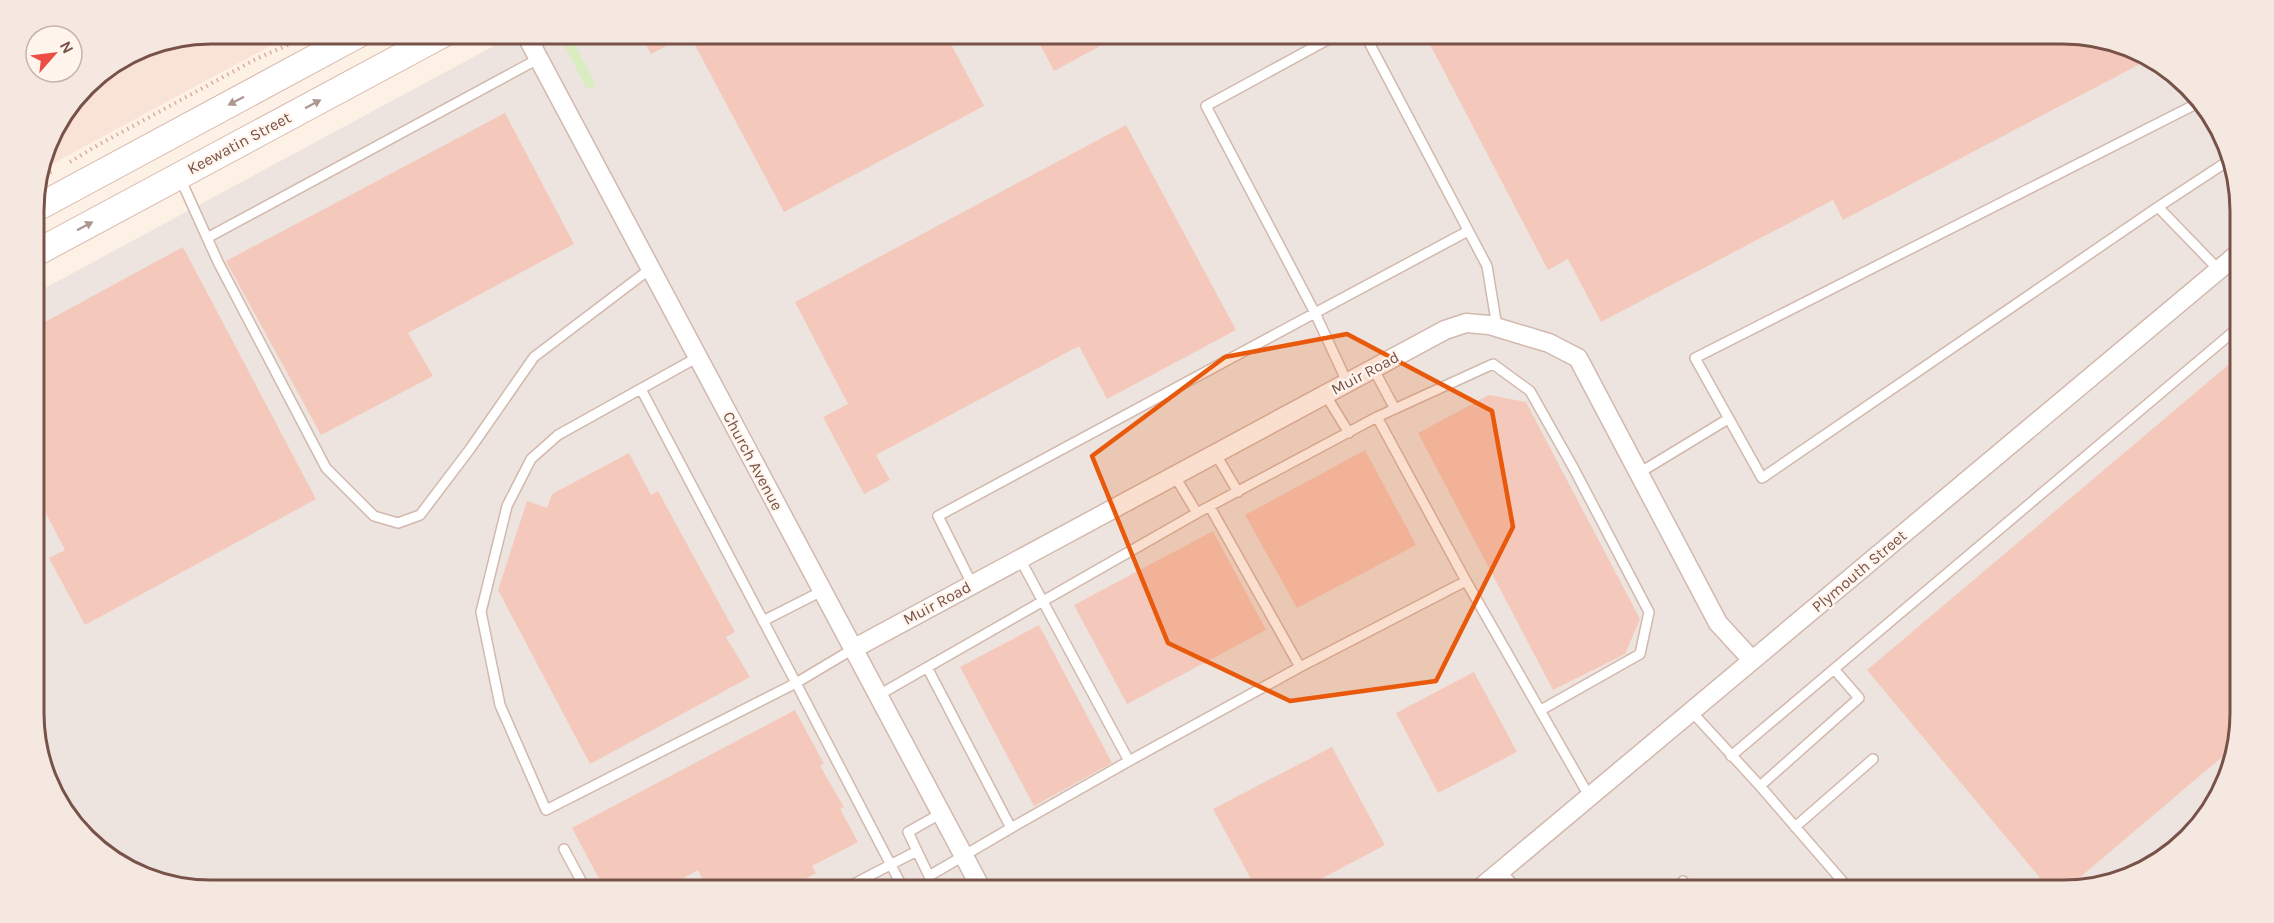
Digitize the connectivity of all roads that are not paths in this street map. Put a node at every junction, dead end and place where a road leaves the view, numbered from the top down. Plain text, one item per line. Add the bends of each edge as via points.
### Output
1 (341, 44) edge
2 (425, 44) edge
3 (530, 44) edge
4 (1320, 44) edge
5 (1370, 44) edge
6 (538, 59) junction
7 (2193, 106) edge
8 (2224, 163) edge
9 (179, 176) junction
10 (44, 204) edge
11 (2158, 207) junction
12 (1468, 231) junction
13 (207, 237) junction
14 (44, 249) edge
15 (2230, 261) edge
16 (650, 269) junction
17 (2219, 270) junction
18 (1315, 313) junction
19 (1497, 327) junction
20 (2230, 334) edge
21 (698, 357) junction
22 (1373, 368) junction
23 (1347, 382) junction
24 (641, 389) junction
25 (1325, 394) junction
26 (1395, 409) junction
27 (1377, 417) junction
28 (1728, 419) junction
29 (1349, 433) junction
30 (1215, 453) junction
31 (1639, 473) junction
32 (1174, 476) junction
33 (1238, 492) junction
34 (1209, 507) junction
35 (1197, 513) junction
36 (1020, 558) junction
37 (1466, 582) junction
38 (972, 584) junction
39 (822, 591) junction
40 (1043, 600) junction
41 (764, 621) junction
42 (853, 648) junction
43 (1752, 660) junction
44 (1300, 667) junction
45 (928, 669) junction
46 (1834, 669) junction
47 (796, 683) junction
48 (877, 696) junction
49 (1541, 710) junction
50 (1691, 711) junction
51 (1731, 756) junction
52 (1873, 759) dead end
53 (1129, 761) junction
54 (1760, 786) junction
55 (1589, 796) junction
56 (940, 814) junction
57 (1795, 827) junction
58 (1011, 828) junction
59 (564, 849) dead end
60 (917, 851) junction
61 (963, 855) junction
62 (891, 863) junction
63 (1501, 871) junction
64 (1491, 879) edge
65 (1508, 879) edge
66 (1841, 879) edge
67 (581, 880) edge
68 (861, 880) edge
69 (899, 880) edge
70 (976, 880) edge

1 -> 10 main road
9 -> 2 main road, Keewatin Street
3 - 6 street, Church Avenue
4 - 18 lane via 1206,106
5 - 12 lane
6 - 13 lane
6 - 16 street, Church Avenue
7 - 28 lane via 1695,358
8 - 11 lane
9 - 13 lane
14 -> 9 main road, Keewatin Street
11 - 17 lane
11 - 28 lane via 1762,478
12 - 18 lane
12 - 19 lane via 1487,267
13 - 16 lane via 326,468 374,516 398,523 420,515 534,357
15 - 17 street, Plymouth Street
16 - 21 street, Church Avenue
17 - 43 street, Plymouth Street
18 - 23 lane
18 - 38 lane via 938,516
19 - 22 street, Muir Road via 1466,322
19 - 31 street, Muir Road via 1549,343 1578,358
20 - 46 lane
21 - 24 lane
21 - 39 street, Church Avenue
22 - 23 street, Muir Road
22 - 26 lane
23 - 25 street, Muir Road
24 - 41 lane
24 - 47 lane via 558,435 531,459 507,506 481,612 500,705 546,810
25 - 29 lane
25 - 30 street, Muir Road
26 - 27 lane
26 - 49 lane via 1494,364 1530,391 1649,612 1640,654
27 - 29 lane
27 - 37 lane
28 - 31 lane
29 - 33 lane
30 - 32 street, Muir Road
30 - 33 lane
31 - 43 street, Muir Road via 1718,623
32 - 35 lane
32 - 36 street, Muir Road
33 - 34 lane
34 - 35 lane
34 - 44 lane
35 - 40 lane
36 - 38 street, Muir Road
36 - 40 lane
37 - 44 lane
37 - 49 lane
38 - 42 street, Muir Road
39 - 41 lane
39 - 42 street, Church Avenue
40 - 45 lane
40 - 53 lane
41 - 47 lane
42 - 47 lane
42 - 48 street, Church Avenue
43 - 50 street, Plymouth Street
44 - 53 lane
45 - 48 lane
45 - 58 lane
46 - 51 lane
46 - 54 lane via 1859,698
47 - 62 lane
48 - 56 street, Church Avenue
49 - 55 lane
50 - 51 lane
50 - 55 street, Plymouth Street
51 - 54 lane
52 - 57 lane
53 - 58 lane
54 - 57 lane
55 - 63 street, Plymouth Street
56 - 60 lane via 908,832
56 - 61 street, Church Avenue
57 - 66 lane
58 - 61 lane
59 - 67 lane
60 - 61 lane via 929,876
60 - 62 lane
61 - 70 street, Church Avenue
62 - 68 lane
62 - 69 lane
63 - 64 street, Plymouth Street
63 - 65 lane

